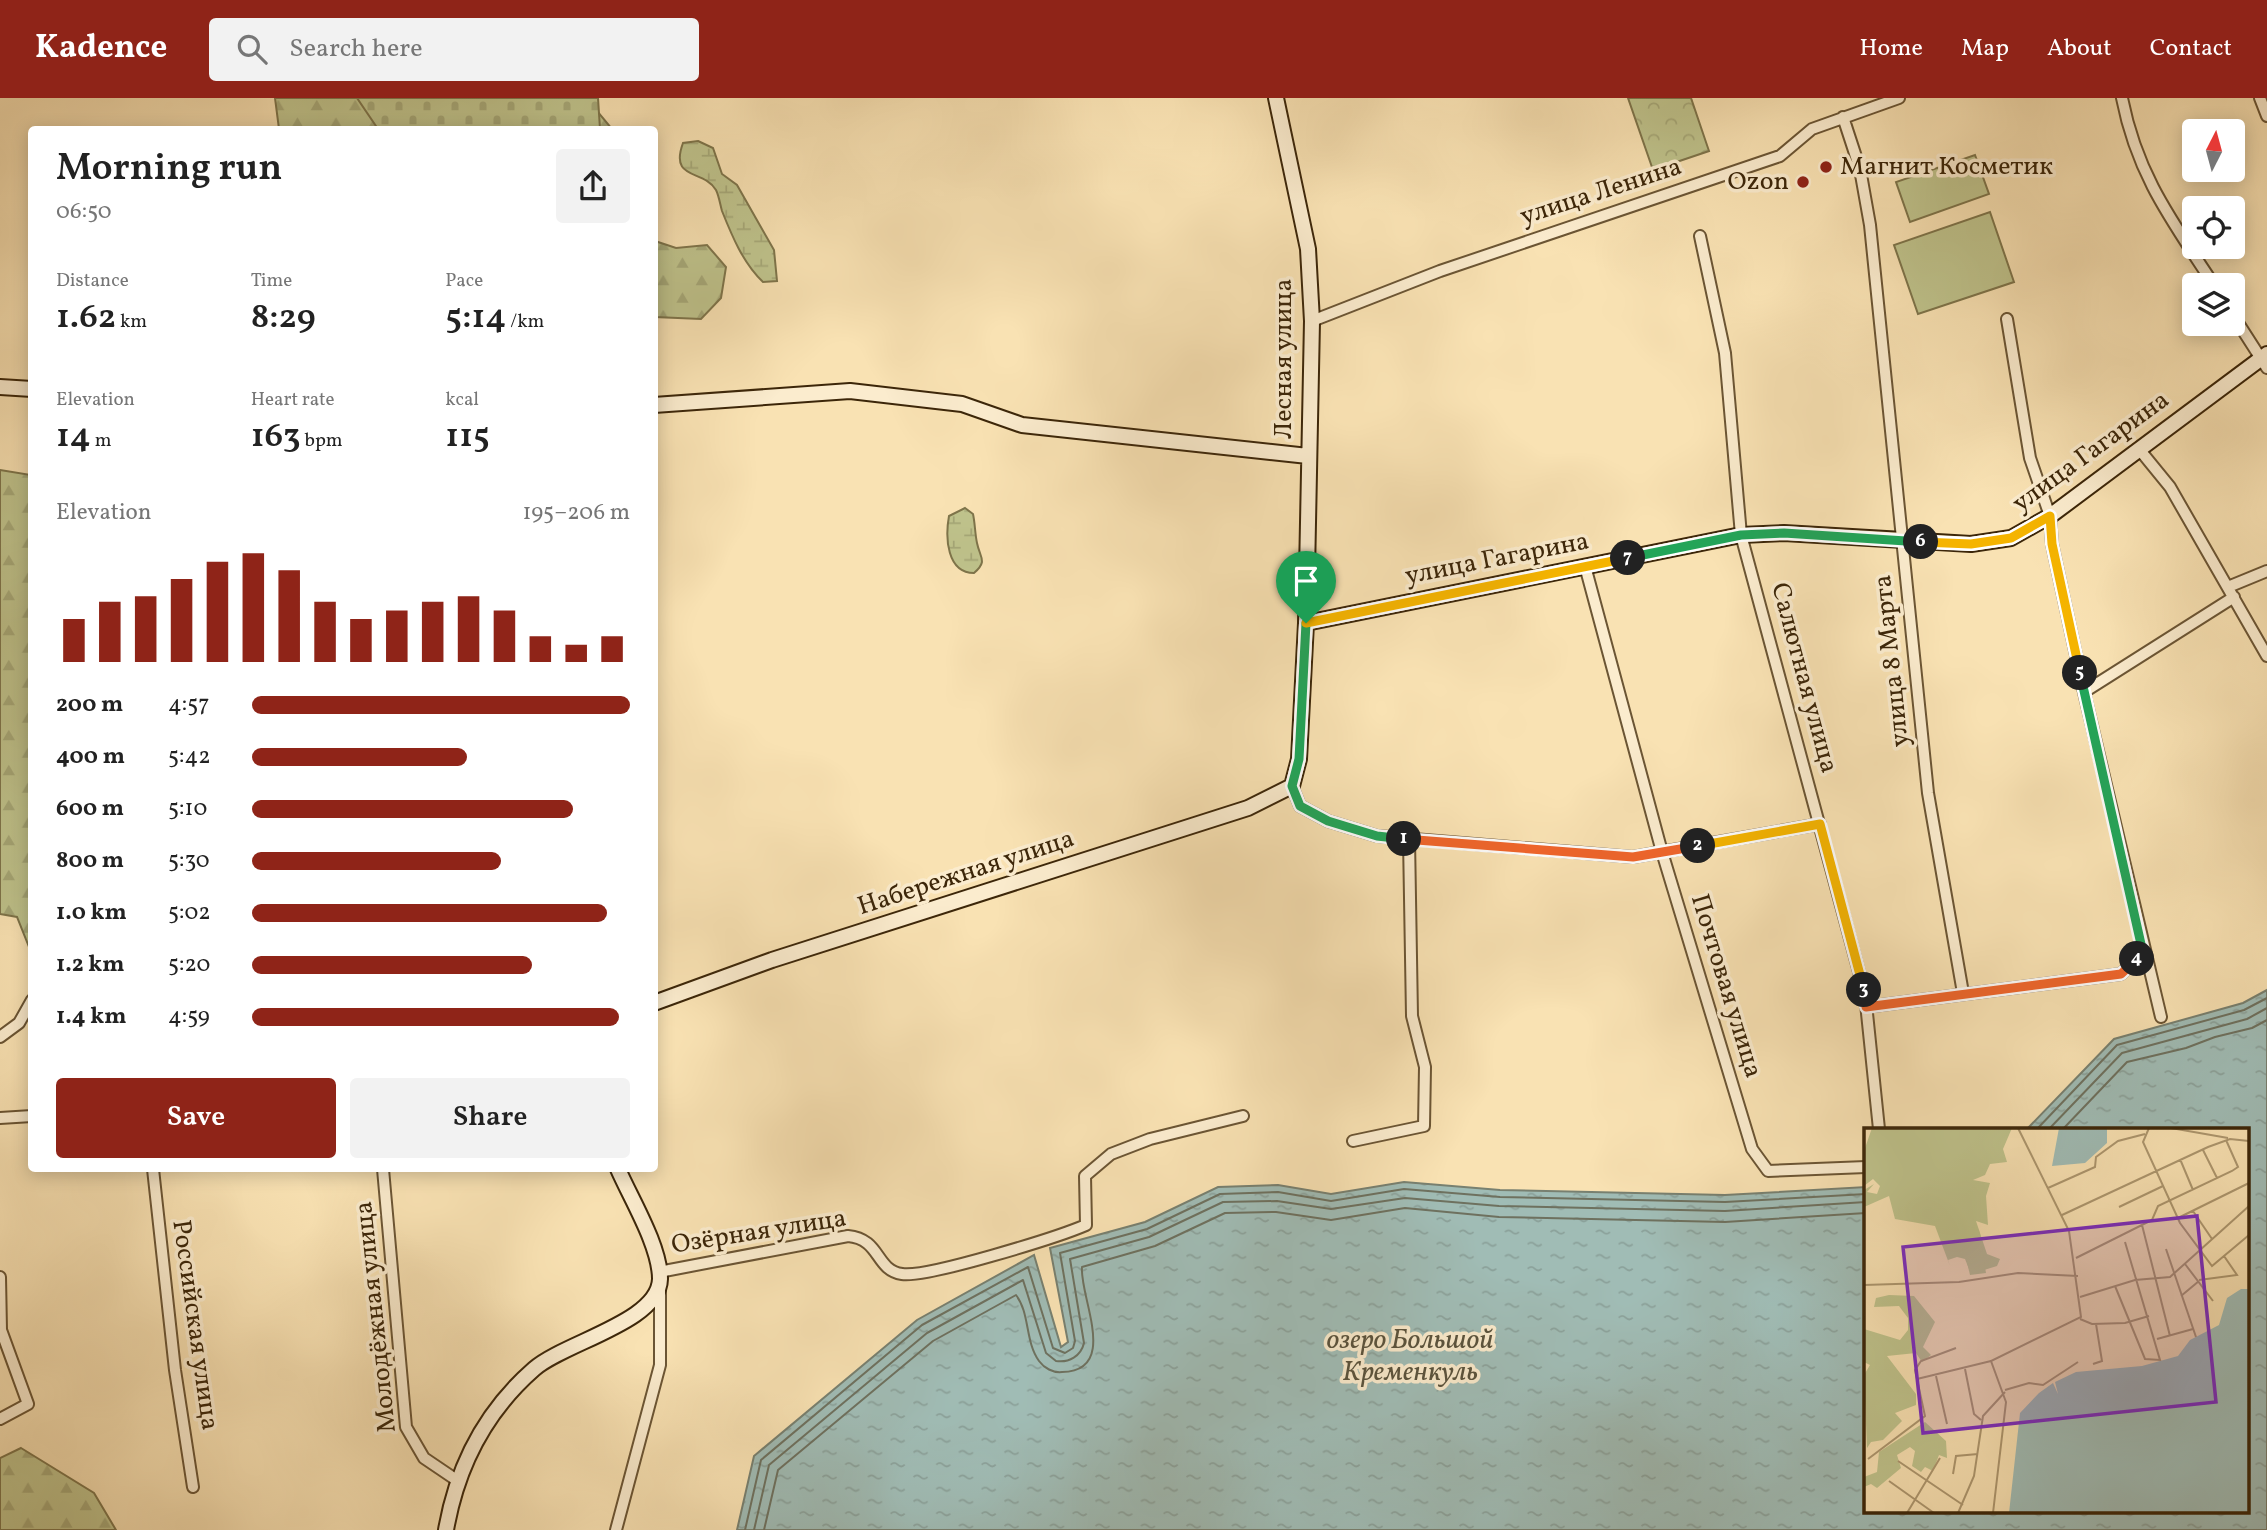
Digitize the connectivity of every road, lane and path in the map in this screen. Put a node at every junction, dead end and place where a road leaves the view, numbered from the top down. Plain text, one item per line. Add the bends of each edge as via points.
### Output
1 (1276, 98) edge
2 (1899, 98) edge
3 (2122, 98) edge
4 (2260, 98) edge
5 (2267, 116) edge
6 (1843, 117) junction
7 (1700, 236) dead end
8 (2206, 273) edge
9 (2007, 319) dead end
10 (1312, 321) junction
11 (2245, 332) edge
12 (2265, 360) edge
13 (0, 387) edge
14 (28, 389) edge
15 (658, 405) edge
16 (2139, 449) junction
17 (1308, 456) junction
18 (2050, 516) junction
19 (2032, 526) junction
20 (1741, 535) junction
21 (1902, 541) junction
22 (2052, 544) junction
23 (1585, 566) junction
24 (2267, 571) edge
25 (2231, 592) junction
26 (1306, 623) junction
27 (2267, 656) edge
28 (2084, 692) junction
29 (1292, 786) junction
30 (1820, 824) junction
31 (1409, 839) junction
32 (1662, 852) junction
33 (2143, 953) junction
34 (1964, 993) junction
35 (658, 1002) edge
36 (28, 1007) edge
37 (1866, 1007) junction
38 (2161, 1017) dead end
39 (0, 1037) edge
40 (28, 1116) edge
41 (1243, 1116) dead end
42 (0, 1118) edge
43 (1879, 1128) edge
44 (1353, 1141) dead end
45 (1864, 1167) edge
46 (153, 1172) edge
47 (383, 1172) edge
48 (619, 1172) edge
49 (660, 1276) junction
50 (0, 1278) edge
51 (0, 1419) edge
52 (458, 1480) junction
53 (193, 1488) dead end
54 (446, 1530) edge
55 (616, 1530) edge

1 - 10 street, Лесная улица via 1308,249
2 - 6 street, улица Ленина
3 - 8 street via 2129,135 2154,193
4 - 5 street
6 - 10 street, улица Ленина via 1812,129 1780,156 1451,267
6 - 21 street, улица 8 Марта via 1860,169 1870,225
7 - 20 street, Салютная улица via 1725,353
9 - 18 street via 2030,458
10 - 17 street, Лесная улица
11 - 12 street
12 - 16 street, улица Гагарина
13 - 14 street
15 - 17 street via 850,391 962,404 1022,425
16 - 18 street, улица Гагарина
16 - 25 street via 2171,487
17 - 26 street, Лесная улица
18 - 19 street, улица Гагарина
18 - 22 street
19 - 21 street, улица Гагарина via 2011,538 1971,544
19 - 22 street
20 - 21 street, улица Гагарина via 1784,533
20 - 23 street, улица Гагарина
20 - 30 street, Салютная улица
21 - 34 street, улица 8 Марта via 1928,793
22 - 28 street
23 - 26 street, улица Гагарина
23 - 32 street, Почтовая улица
24 - 25 street
25 - 27 street
25 - 28 street
26 - 29 street via 1299,759
28 - 33 street
29 - 31 street via 1300,806 1328,821 1377,836
29 - 35 street, Набережная улица via 1248,808 772,960
30 - 32 street
30 - 37 street, Салютная улица
31 - 32 street via 1633,857
31 - 44 street via 1412,1016 1425,1067 1424,1126
32 - 45 street, Почтовая улица via 1752,1149 1768,1171
33 - 34 street via 2121,974
33 - 38 street
34 - 37 street
36 - 39 street via 19,1023
37 - 43 street, Салютная улица
40 - 42 street
41 - 49 street, Озёрная улица via 1150,1139 1111,1154 1086,1176 1086,1225 1062,1235 902,1274 883,1264 869,1242 848,1236
46 - 53 street, Российская улица
47 - 52 street, Молодёжная улица via 407,1427 424,1458
48 - 49 street via 653,1247
49 - 52 street via 656,1295 639,1312 565,1348 510,1392 490,1416
49 - 55 street via 660,1365
50 - 51 street via 1,1330 28,1405
52 - 54 street

